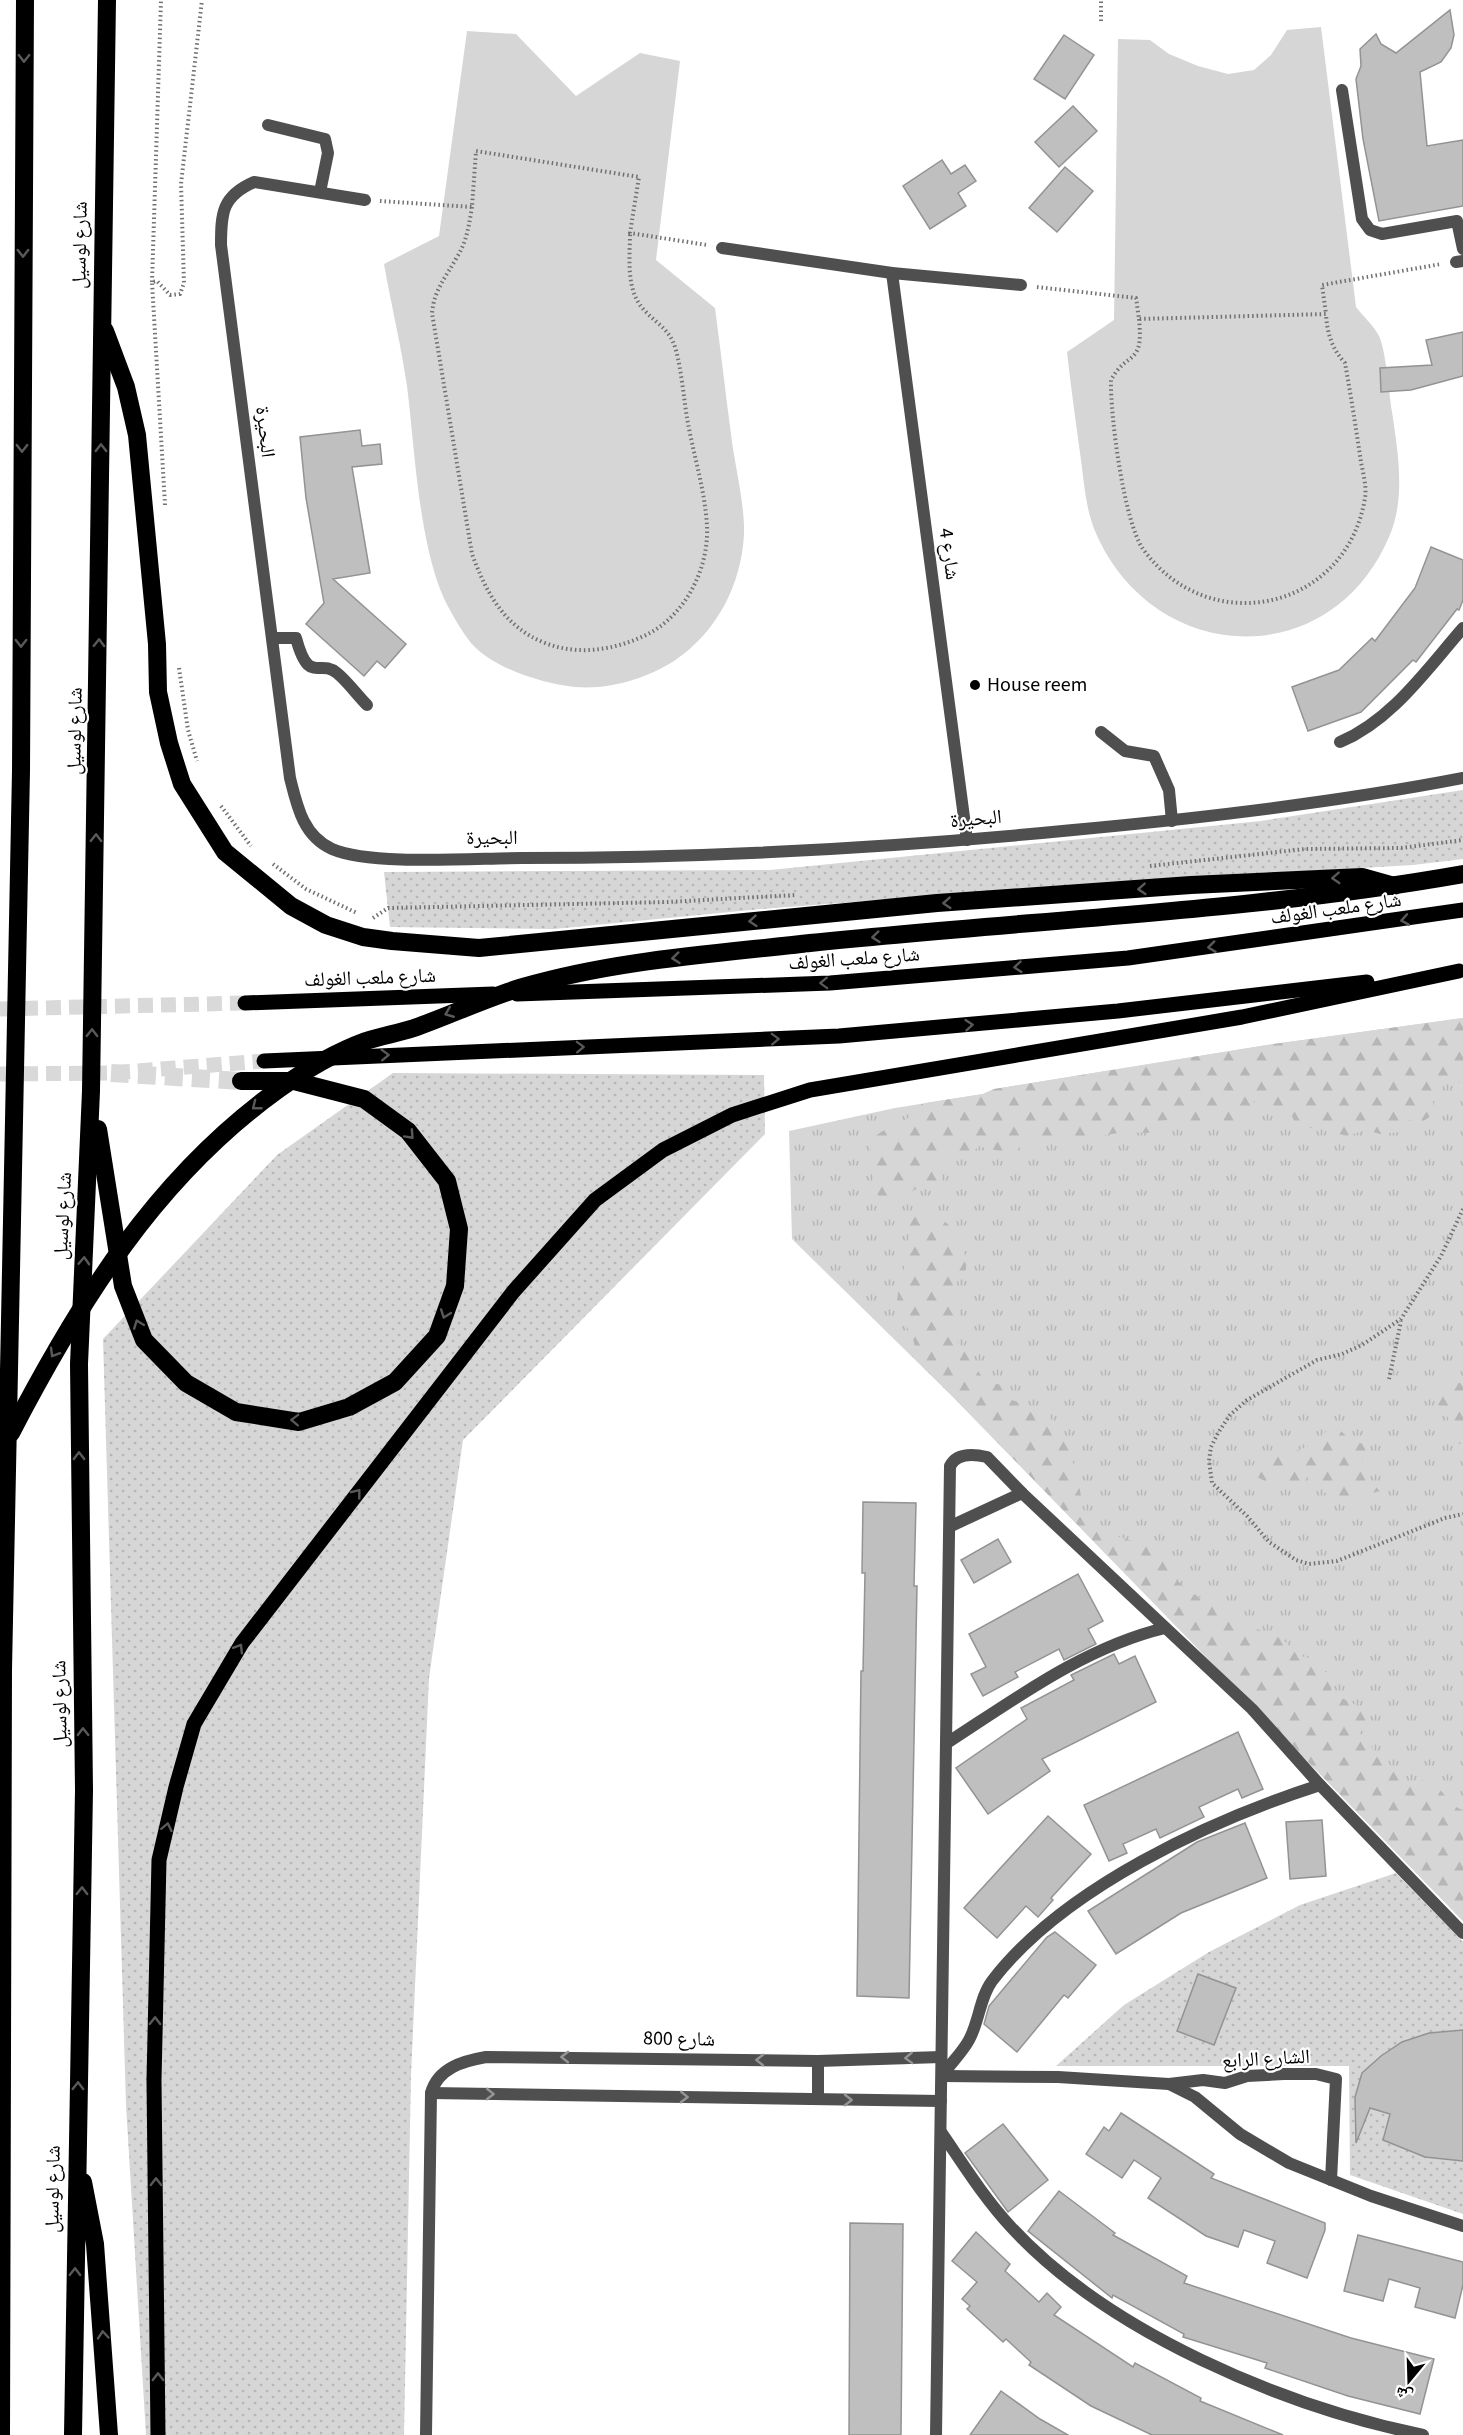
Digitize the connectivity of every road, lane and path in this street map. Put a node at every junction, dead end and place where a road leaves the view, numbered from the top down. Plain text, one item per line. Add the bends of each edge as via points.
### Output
1 (24, 0) edge
2 (107, 0) edge
3 (161, 0) edge
4 (202, 0) edge
5 (1101, 0) edge
6 (1101, 21) dead end
7 (1342, 90) dead end
8 (268, 124) dead end
9 (320, 192) junction
10 (365, 200) joint
11 (472, 207) junction
12 (1460, 221) edge
13 (630, 233) junction
14 (722, 248) joint
15 (1463, 249) edge
16 (1460, 261) edge
17 (892, 273) junction
18 (152, 282) junction
19 (1021, 285) joint
20 (1326, 314) junction
21 (101, 319) junction
22 (1139, 319) junction
23 (166, 509) dead end
24 (1463, 628) edge
25 (272, 638) junction
26 (177, 659) dead end
27 (367, 705) dead end
28 (1101, 732) dead end
29 (1340, 742) dead end
30 (200, 772) dead end
31 (1463, 778) edge
32 (218, 801) dead end
33 (1172, 821) junction
34 (967, 840) junction
35 (1463, 840) edge
36 (252, 848) dead end
37 (270, 862) dead end
38 (1140, 868) dead end
39 (1463, 874) edge
40 (1394, 885) junction
41 (804, 895) dead end
42 (1463, 910) edge
43 (1461, 970) edge
44 (245, 1003) tunnel mouth
45 (264, 1060) tunnel mouth
46 (241, 1081) tunnel mouth
47 (92, 1091) junction
48 (1463, 1209) edge
49 (1401, 1319) junction
50 (1389, 1379) dead end
51 (0, 1460) edge
52 (1022, 1493) junction
53 (1463, 1514) edge
54 (951, 1527) junction
55 (1164, 1628) junction
56 (0, 1645) edge
57 (3, 1670) junction
58 (948, 1743) junction
59 (1320, 1785) junction
60 (1463, 1933) edge
61 (941, 2057) junction
62 (818, 2061) junction
63 (942, 2076) junction
64 (1169, 2084) junction
65 (431, 2093) junction
66 (818, 2099) junction
67 (941, 2101) junction
68 (941, 2132) junction
69 (76, 2145) junction
70 (1331, 2180) junction
71 (1463, 2226) edge
72 (1, 2404) edge
73 (1, 2435) edge
74 (73, 2435) edge
75 (109, 2435) edge
76 (158, 2435) edge
77 (426, 2435) edge
78 (936, 2435) edge
79 (1423, 2435) edge

1 -> 57 highway via 21,771
2 - 21 highway, شارع لوسيل
3 - 18 path
4 - 18 path via 181,184 184,283 180,294 170,295 157,281
5 - 6 path
7 - 12 street via 1362,219 1370,230 1382,234
8 - 9 street via 325,139 328,153
9 - 10 street, البحيرة
9 - 25 street, البحيرة via 254,182 238,189 221,217 221,245
10 - 11 path
11 - 13 path via 476,151 639,177
11 - 13 path via 467,237 440,283 432,313 472,554 486,591 511,622 544,642 583,651 622,646 658,629 686,601 703,565 707,526 674,342 635,295
12 - 15 street
13 - 14 path
14 - 17 street
16 - 20 path via 1322,285
17 - 19 street
17 - 34 street, شارع 4
18 - 23 path
19 - 22 path via 1136,298
20 - 22 path
20 - 22 path via 1329,336 1345,363 1366,495 1357,532 1337,563 1308,587 1273,601 1236,604 1200,595 1167,576 1142,548 1128,513 1111,381 1115,372 1137,352 1142,340
40 -> 21 highway via 1362,877 1191,885 925,904 479,948 363,937 326,925 291,906 225,852 182,784 158,692 137,435 126,387
47 -> 21 highway, شارع لوسيل
24 - 29 street via 1399,700 1358,734
25 - 27 street via 296,638 305,663 315,670 337,673
25 - 34 street, البحيرة via 290,778 298,808 306,827 333,849 397,858 561,858 811,850
26 - 30 path via 188,730
28 - 33 street via 1125,751 1154,756 1169,790
31 - 33 street, البحيرة
32 - 36 path
33 - 34 street, البحيرة
35 - 38 path via 1401,848 1305,849
37 - 41 path via 306,889 376,918 388,908
39 - 40 highway
40 -> 51 highway via 1272,901 656,960 524,987 413,1028 362,1042 280,1088 246,1114 139,1222 100,1276 40,1377
42 -> 44 main road, شارع ملعب الغولف via 1128,958 842,982
45 -> 43 main road via 839,1036 1118,1011
76 -> 43 main road via 154,2080 159,1860 194,1724 242,1643 535,1267 595,1200 663,1150 732,1115 799,1093 1242,1017
46 -> 47 highway via 294,1081 364,1099 408,1131 447,1182 459,1228 455,1286 437,1336 395,1382 349,1407 299,1422 236,1412 186,1383 144,1340 123,1286
69 -> 47 highway, شارع لوسيل via 84,1790 79,1364
48 - 49 path via 1441,1256
49 - 50 path
49 - 53 path via 1362,1345 1317,1360 1247,1400 1230,1416 1211,1447 1212,1483 1269,1542 1289,1557 1309,1564 1337,1561
52 - 54 street
52 - 54 street via 987,1457 963,1455 950,1466
52 - 55 street
54 - 58 street
55 - 58 street via 1135,1635 1042,1682
55 - 59 street via 1252,1708
56 - 57 highway
57 - 72 highway
58 - 61 street
59 - 60 street
59 - 63 street via 1174,1844 1130,1867 1021,1945 990,1983 969,2040
61 -> 62 street, شارع 800
61 - 63 street
62 -> 65 street, شارع 800 via 486,2057 468,2060 446,2071
62 - 66 street
63 - 64 street, الشارع الرابع via 1058,2077
63 - 67 street
64 - 70 street, الشارع الرابع via 1195,2097 1240,2134 1289,2163
64 - 70 street, الشارع الرابع via 1203,2080 1225,2083 1247,2076 1284,2074 1316,2074 1336,2079
65 -> 66 street
65 - 77 street
66 -> 67 street
67 - 68 street
68 - 78 street
68 - 79 street via 1011,2227 1065,2276 1131,2321 1198,2358 1292,2399 1365,2423
74 -> 69 highway, شارع لوسيل
75 -> 69 highway via 95,2244
70 - 71 street, الشارع الرابع
72 - 73 highway

